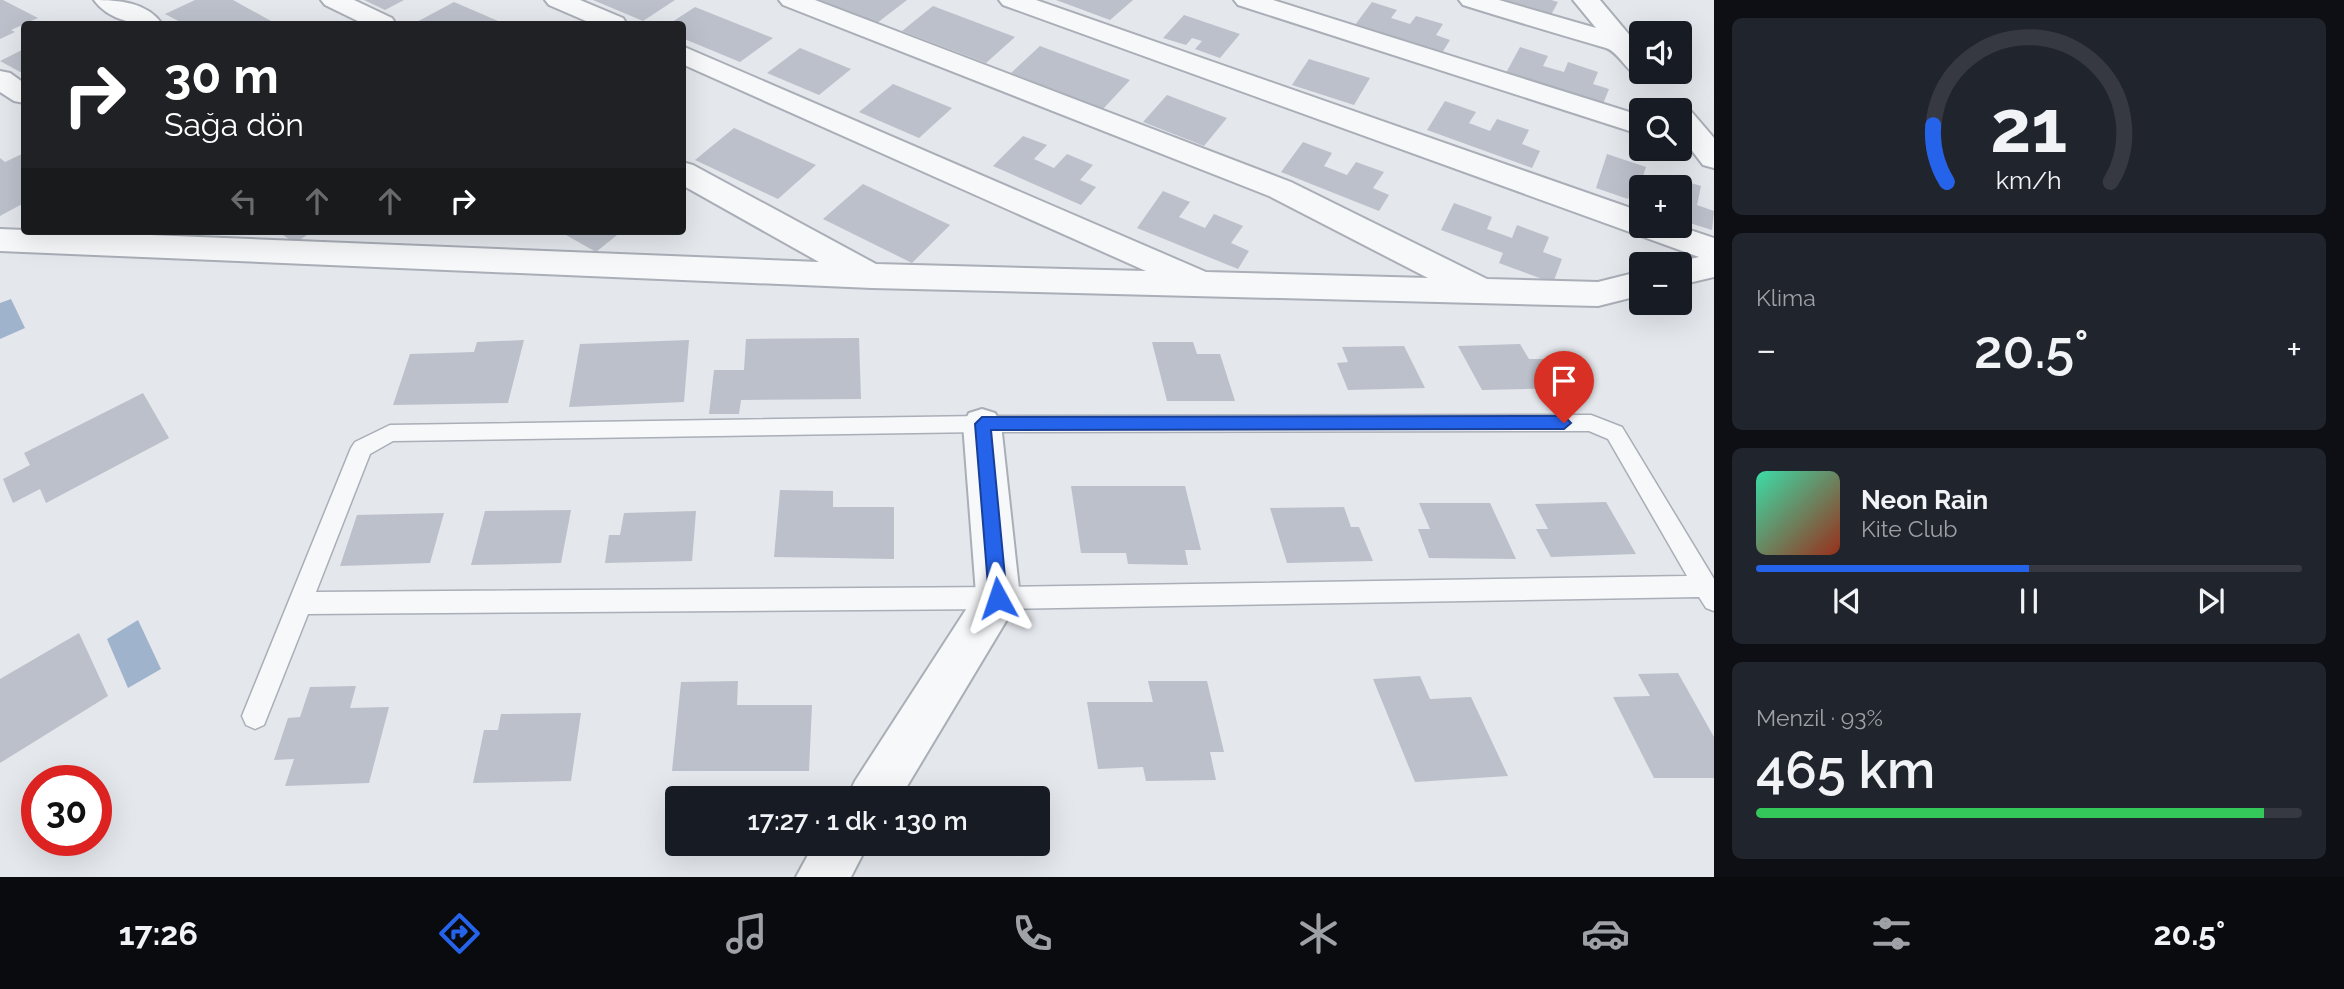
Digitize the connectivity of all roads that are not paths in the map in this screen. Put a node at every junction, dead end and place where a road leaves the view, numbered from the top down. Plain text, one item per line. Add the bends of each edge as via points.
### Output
1 (107, 0) edge
2 (334, 0) edge
3 (558, 0) edge
4 (792, 0) edge
5 (1012, 0) edge
6 (1247, 0) edge
7 (1472, 0) edge
8 (1586, 0) edge
9 (144, 21) edge
10 (377, 21) edge
11 (607, 21) edge
12 (1623, 45) junction
13 (1629, 52) edge
14 (686, 56) edge
15 (0, 79) edge
16 (1655, 84) edge
17 (21, 94) edge
18 (1666, 98) edge
19 (1629, 122) edge
20 (686, 174) edge
21 (1629, 220) edge
22 (238, 235) edge
23 (509, 235) edge
24 (1680, 238) edge
25 (0, 240) edge
26 (260, 250) junction
27 (1714, 250) edge
28 (555, 262) junction
29 (1714, 265) edge
30 (1692, 270) edge
31 (872, 276) junction
32 (1211, 286) junction
33 (1629, 286) edge
34 (1484, 291) junction
35 (982, 424) junction
36 (1710, 593) edge
37 (998, 598) junction
38 (300, 603) junction
39 (255, 716) dead end
40 (880, 786) edge
41 (835, 856) edge
42 (822, 877) edge

1 - 9 street
2 - 10 street
3 - 11 street
4 - 34 street via 1280,189
5 - 21 street
6 - 19 street
7 - 12 street
8 - 12 street
12 - 13 street
14 - 32 street
15 - 17 street
16 - 18 street
20 - 31 street
22 - 26 street
23 - 28 street
24 - 27 street
25 - 26 street
26 - 28 street
28 - 31 street
29 - 30 street
31 - 32 street
32 - 34 street
33 - 34 street via 1598,294
35 - 36 lane via 1591,422 1615,433
35 - 37 street
35 - 38 lane via 390,433 362,448
36 - 37 lane
37 - 38 lane
37 - 40 street
38 - 39 lane
41 - 42 street

